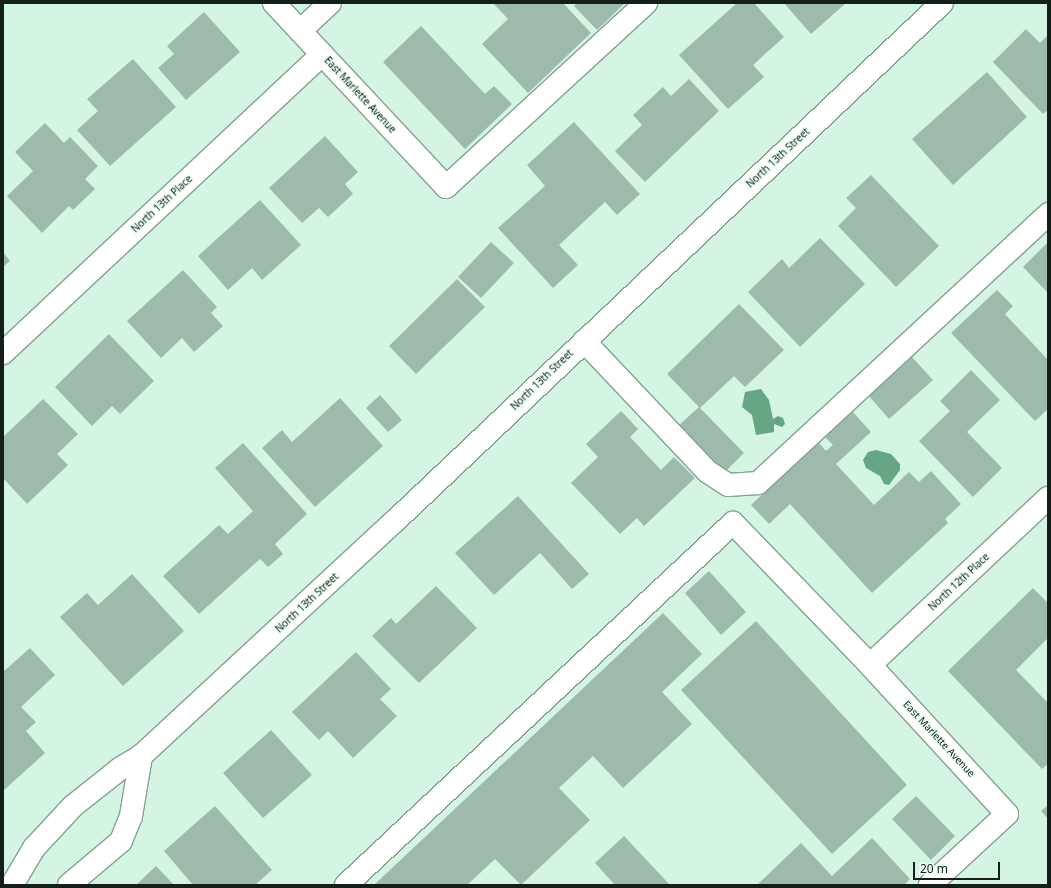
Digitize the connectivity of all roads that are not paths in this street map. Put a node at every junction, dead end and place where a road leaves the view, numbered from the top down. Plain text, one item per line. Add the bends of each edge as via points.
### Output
1 (274, 3) edge
2 (330, 3) edge
3 (646, 3) edge
4 (942, 3) edge
5 (300, 31) junction
6 (322, 54) junction
7 (1048, 214) edge
8 (584, 341) junction
9 (3, 353) edge
10 (1048, 498) edge
11 (870, 665) junction
12 (141, 756) junction
13 (12, 885) edge
14 (69, 885) edge
15 (346, 885) edge
16 (930, 885) edge

1 - 5 street, East Marlette Avenue
2 - 5 street
3 - 6 street, East Marlette Avenue via 446,187
4 - 8 street, North 13th Street
5 - 6 street, East Marlette Avenue
6 - 9 street, North 13th Place
7 - 8 street via 758,483 728,485 708,472
8 - 12 street, North 13th Street via 395,521
10 - 11 street, North 12th Place
11 - 15 street, East Marlette Avenue via 733,524
11 - 16 street, East Marlette Avenue via 1007,814
12 - 13 street, North 13th Street via 120,768 73,806 34,848
12 - 14 street via 131,816 121,841

